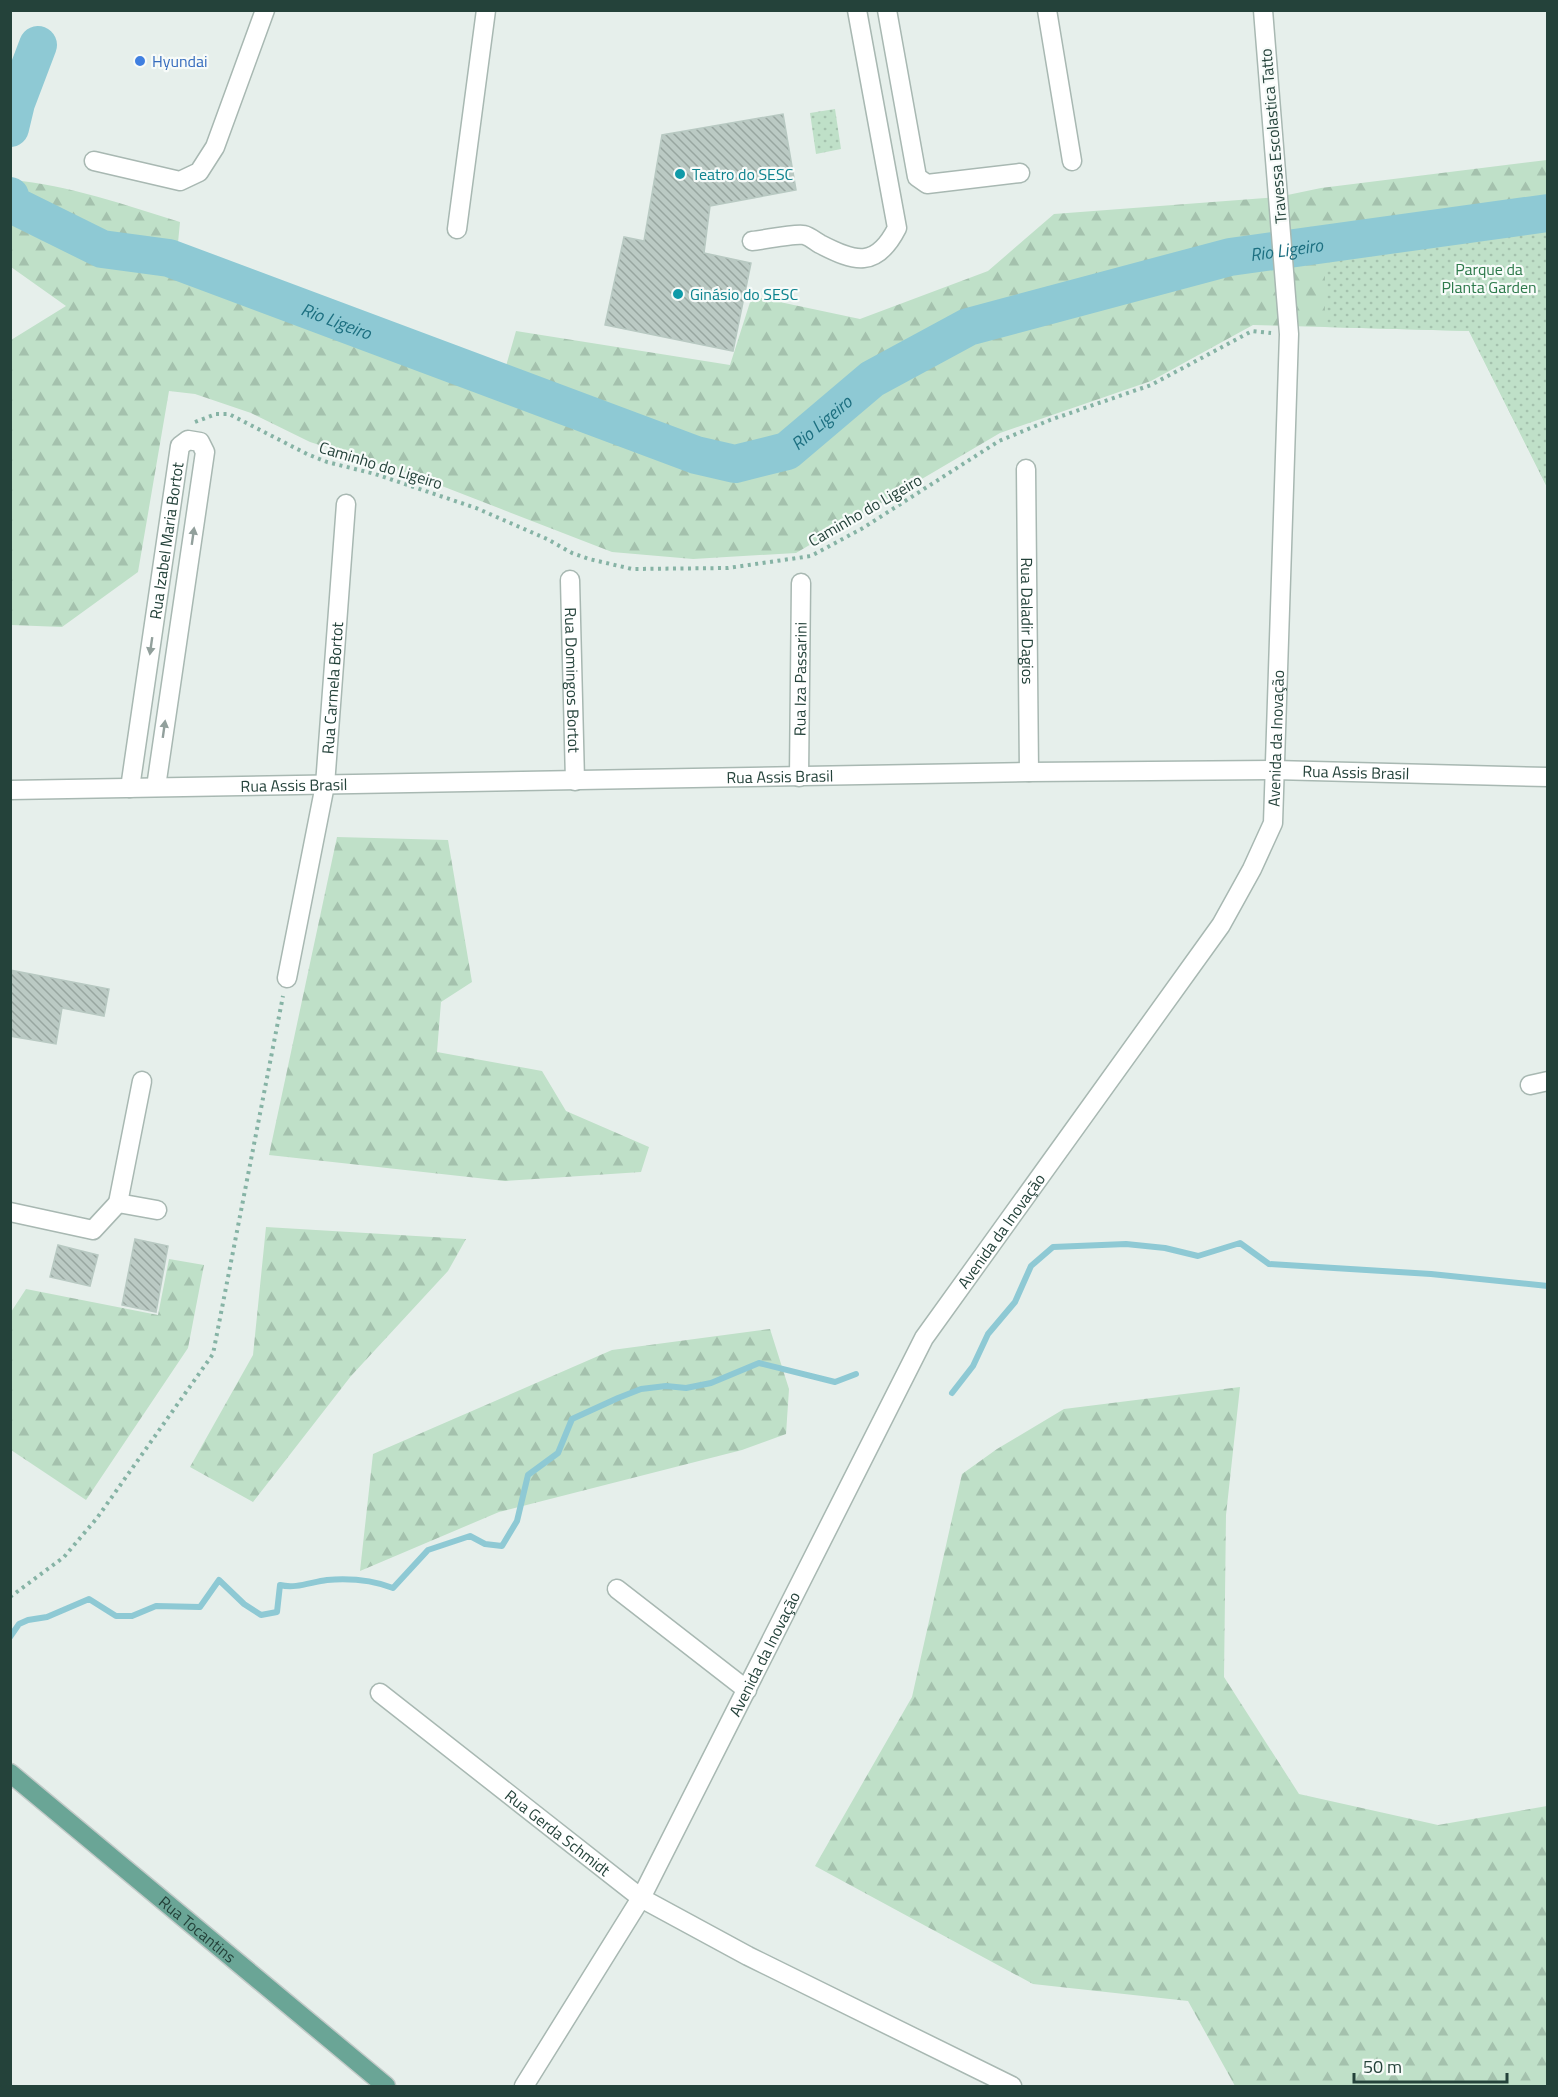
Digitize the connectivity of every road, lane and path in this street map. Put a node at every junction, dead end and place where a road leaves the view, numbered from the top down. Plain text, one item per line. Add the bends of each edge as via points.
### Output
1 (265, 10) edge
2 (486, 10) edge
3 (857, 10) edge
4 (887, 10) edge
5 (1047, 10) edge
6 (1263, 10) edge
7 (94, 161) dead end
8 (1072, 161) dead end
9 (1020, 173) dead end
10 (457, 229) dead end
11 (752, 241) dead end
12 (1289, 334) junction
13 (180, 446) junction
14 (1026, 469) dead end
15 (346, 504) dead end
16 (570, 580) dead end
17 (801, 583) dead end
18 (1274, 770) junction
19 (1029, 772) junction
20 (799, 777) junction
21 (1548, 777) edge
22 (575, 781) junction
23 (325, 785) junction
24 (156, 787) junction
25 (130, 788) junction
26 (10, 790) edge
27 (287, 978) joint
28 (142, 1081) dead end
29 (118, 1203) junction
30 (157, 1210) dead end
31 (10, 1212) edge
32 (617, 1589) dead end
33 (10, 1597) edge
34 (747, 1690) junction
35 (380, 1693) dead end
36 (10, 1773) edge
37 (641, 1898) junction
38 (386, 2086) edge
39 (525, 2086) edge
40 (1012, 2086) edge

1 - 7 street via 215,147 199,172 180,181
2 - 10 street
3 - 11 street via 897,228 889,243 866,259 838,253 803,235
4 - 9 street via 917,177 927,184
5 - 8 street
6 - 12 street, Travessa Escolastica Tatto
12 - 13 path, Caminho do Ligeiro via 1252,331 1151,385 999,441 863,528 811,556 728,568 632,569 589,559 476,508 307,454 229,414 216,414 180,430
12 - 18 street, Avenida da Inovação
24 -> 13 street, Rua Izabel Maria Bortot via 205,452 200,442 188,440
13 -> 25 street, Rua Izabel Maria Bortot
14 - 19 street, Rua Daladir Dagios
15 - 23 street, Rua Carmela Bortot
16 - 22 street, Rua Domingos Bortot
17 - 20 street, Rua Iza Passarini
18 - 19 street, Rua Assis Brasil
18 - 21 street, Rua Assis Brasil
18 - 34 street, Avenida da Inovação via 1273,823 1221,925 924,1338
19 - 20 street, Rua Assis Brasil
20 - 22 street, Rua Assis Brasil
22 - 23 street, Rua Assis Brasil
23 - 24 street, Rua Assis Brasil
23 - 27 street, Rua Carmela Bortot
24 - 25 street, Rua Assis Brasil
25 - 26 street, Rua Assis Brasil
27 - 33 path via 213,1354 97,1518 64,1557
28 - 29 street
29 - 30 street
29 - 31 street via 93,1230
32 - 34 street
34 - 37 street, Avenida da Inovação
35 - 37 street, Rua Gerda Schmidt
36 - 38 main road, Rua Tocantins
37 - 39 street, Avenida da Inovação
37 - 40 street, Rua Gerda Schmidt via 748,1956

